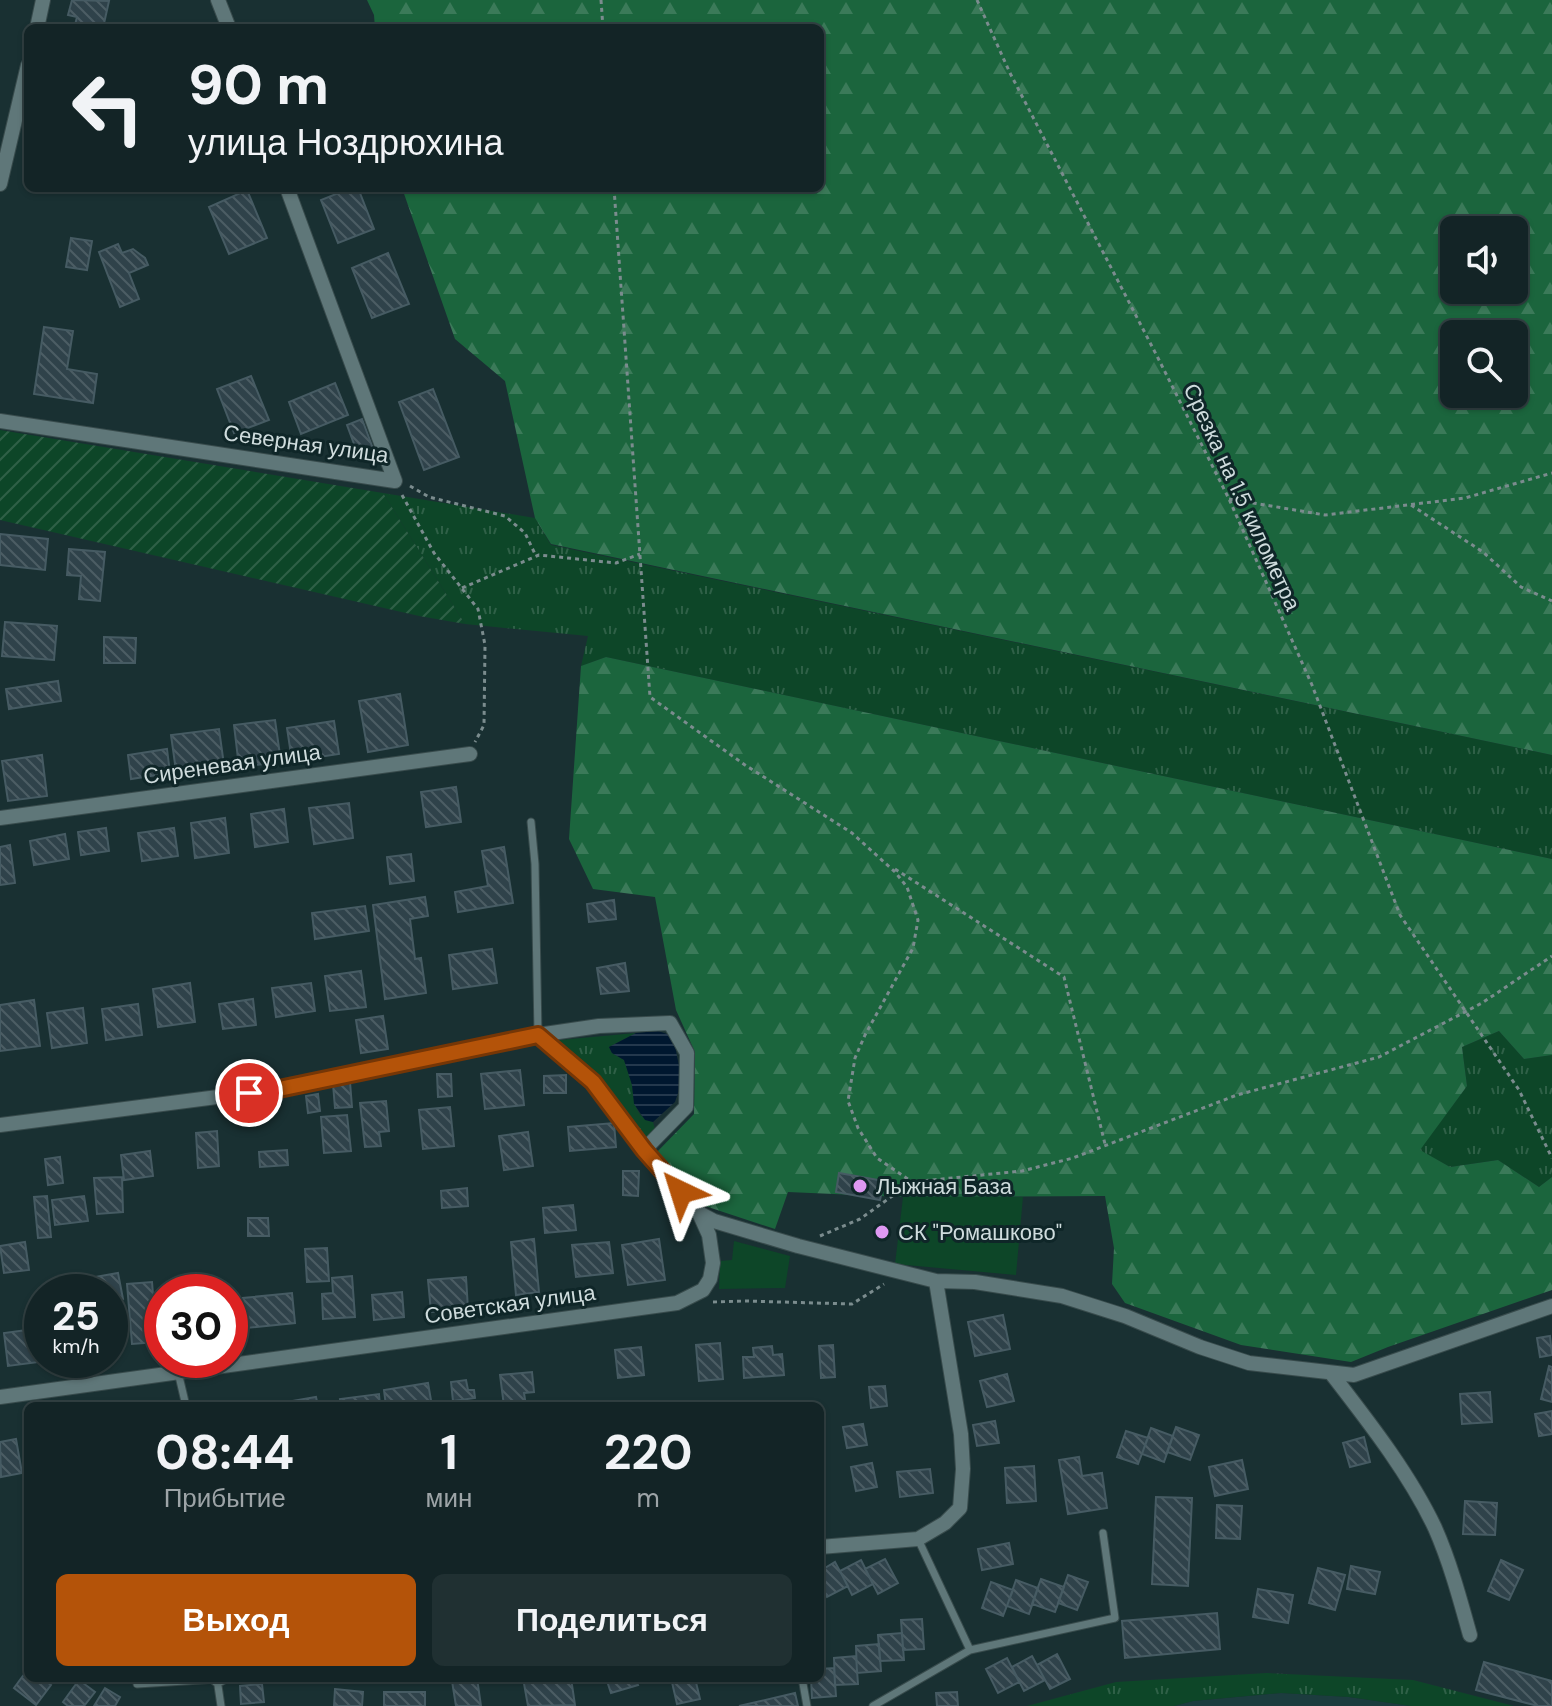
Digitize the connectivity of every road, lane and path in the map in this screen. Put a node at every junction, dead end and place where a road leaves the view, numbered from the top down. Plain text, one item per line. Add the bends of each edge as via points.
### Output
1 (43, 0) edge
2 (218, 0) edge
3 (601, 0) edge
4 (977, 0) edge
5 (38, 24) edge
6 (227, 24) edge
7 (603, 24) edge
8 (24, 82) edge
9 (0, 184) edge
10 (288, 192) edge
11 (614, 192) edge
12 (0, 421) edge
13 (1552, 473) edge
14 (394, 478) junction
15 (1229, 499) junction
16 (1411, 505) junction
17 (640, 554) junction
18 (536, 556) junction
19 (462, 588) junction
20 (1552, 601) edge
21 (470, 754) joint
22 (0, 818) edge
23 (531, 822) dead end
24 (885, 862) junction
25 (1552, 956) edge
26 (1466, 1012) junction
27 (538, 1035) junction
28 (0, 1125) edge
29 (1105, 1145) junction
30 (644, 1150) junction
31 (1552, 1158) edge
32 (912, 1182) junction
33 (699, 1213) junction
34 (798, 1246) junction
35 (902, 1273) junction
36 (936, 1281) junction
37 (704, 1302) dead end
38 (1552, 1306) edge
39 (248, 1362) edge
40 (1331, 1373) junction
41 (144, 1377) edge
42 (179, 1378) edge
43 (0, 1397) edge
44 (185, 1402) edge
45 (1103, 1533) dead end
46 (918, 1539) junction
47 (824, 1547) edge
48 (1470, 1635) dead end
49 (970, 1650) junction
50 (170, 1682) edge
51 (219, 1682) edge
52 (803, 1682) edge
53 (137, 1684) dead end
54 (221, 1706) edge
55 (807, 1706) edge
56 (873, 1706) edge

1 - 5 street
2 - 6 street
3 - 7 path
4 - 15 path, Срезка на 1.5 километра
8 - 9 street
10 - 14 street, Северная улица
11 - 17 path
12 - 14 street, Северная улица
13 - 16 path via 1465,498
14 - 18 path via 429,497 505,516 525,533
14 - 19 path via 434,553
15 - 16 path via 1325,515
15 - 26 path, Срезка на 1.5 километра via 1312,685 1400,915
16 - 20 path via 1483,552 1521,587
17 - 18 path via 616,563
17 - 24 path via 650,697 852,833
18 - 19 path
19 - 21 path via 478,609 485,645 484,725
21 - 22 street, Сиреневая улица
23 - 27 lane
24 - 29 path via 1064,977
24 - 32 path via 907,887 918,920 913,948 855,1058 848,1101 877,1158
25 - 26 path
26 - 29 path via 1379,1057 1237,1095
26 - 31 path, Срезка на 1.5 километра via 1519,1090
27 - 28 street via 279,1089
27 - 30 street, Советская улица via 593,1082
27 - 30 street via 670,1023 687,1053 686,1107
29 - 32 path via 1022,1171
30 - 33 street, Советская улица
32 - 34 path via 860,1219
33 - 34 street
33 - 39 street, Советская улица via 709,1235 710,1279 703,1290 677,1303
34 - 35 street
35 - 36 street
35 - 37 path via 852,1304
36 - 40 street via 1062,1296 1249,1363
36 - 46 street via 963,1469 960,1508
38 - 40 street via 1354,1375
40 - 48 street via 1372,1426 1435,1529
41 - 43 street, Советская улица
42 - 44 lane
45 - 49 lane via 1115,1618
46 - 47 street
46 - 49 lane
49 - 56 lane
50 - 53 lane
51 - 54 lane
52 - 55 lane

